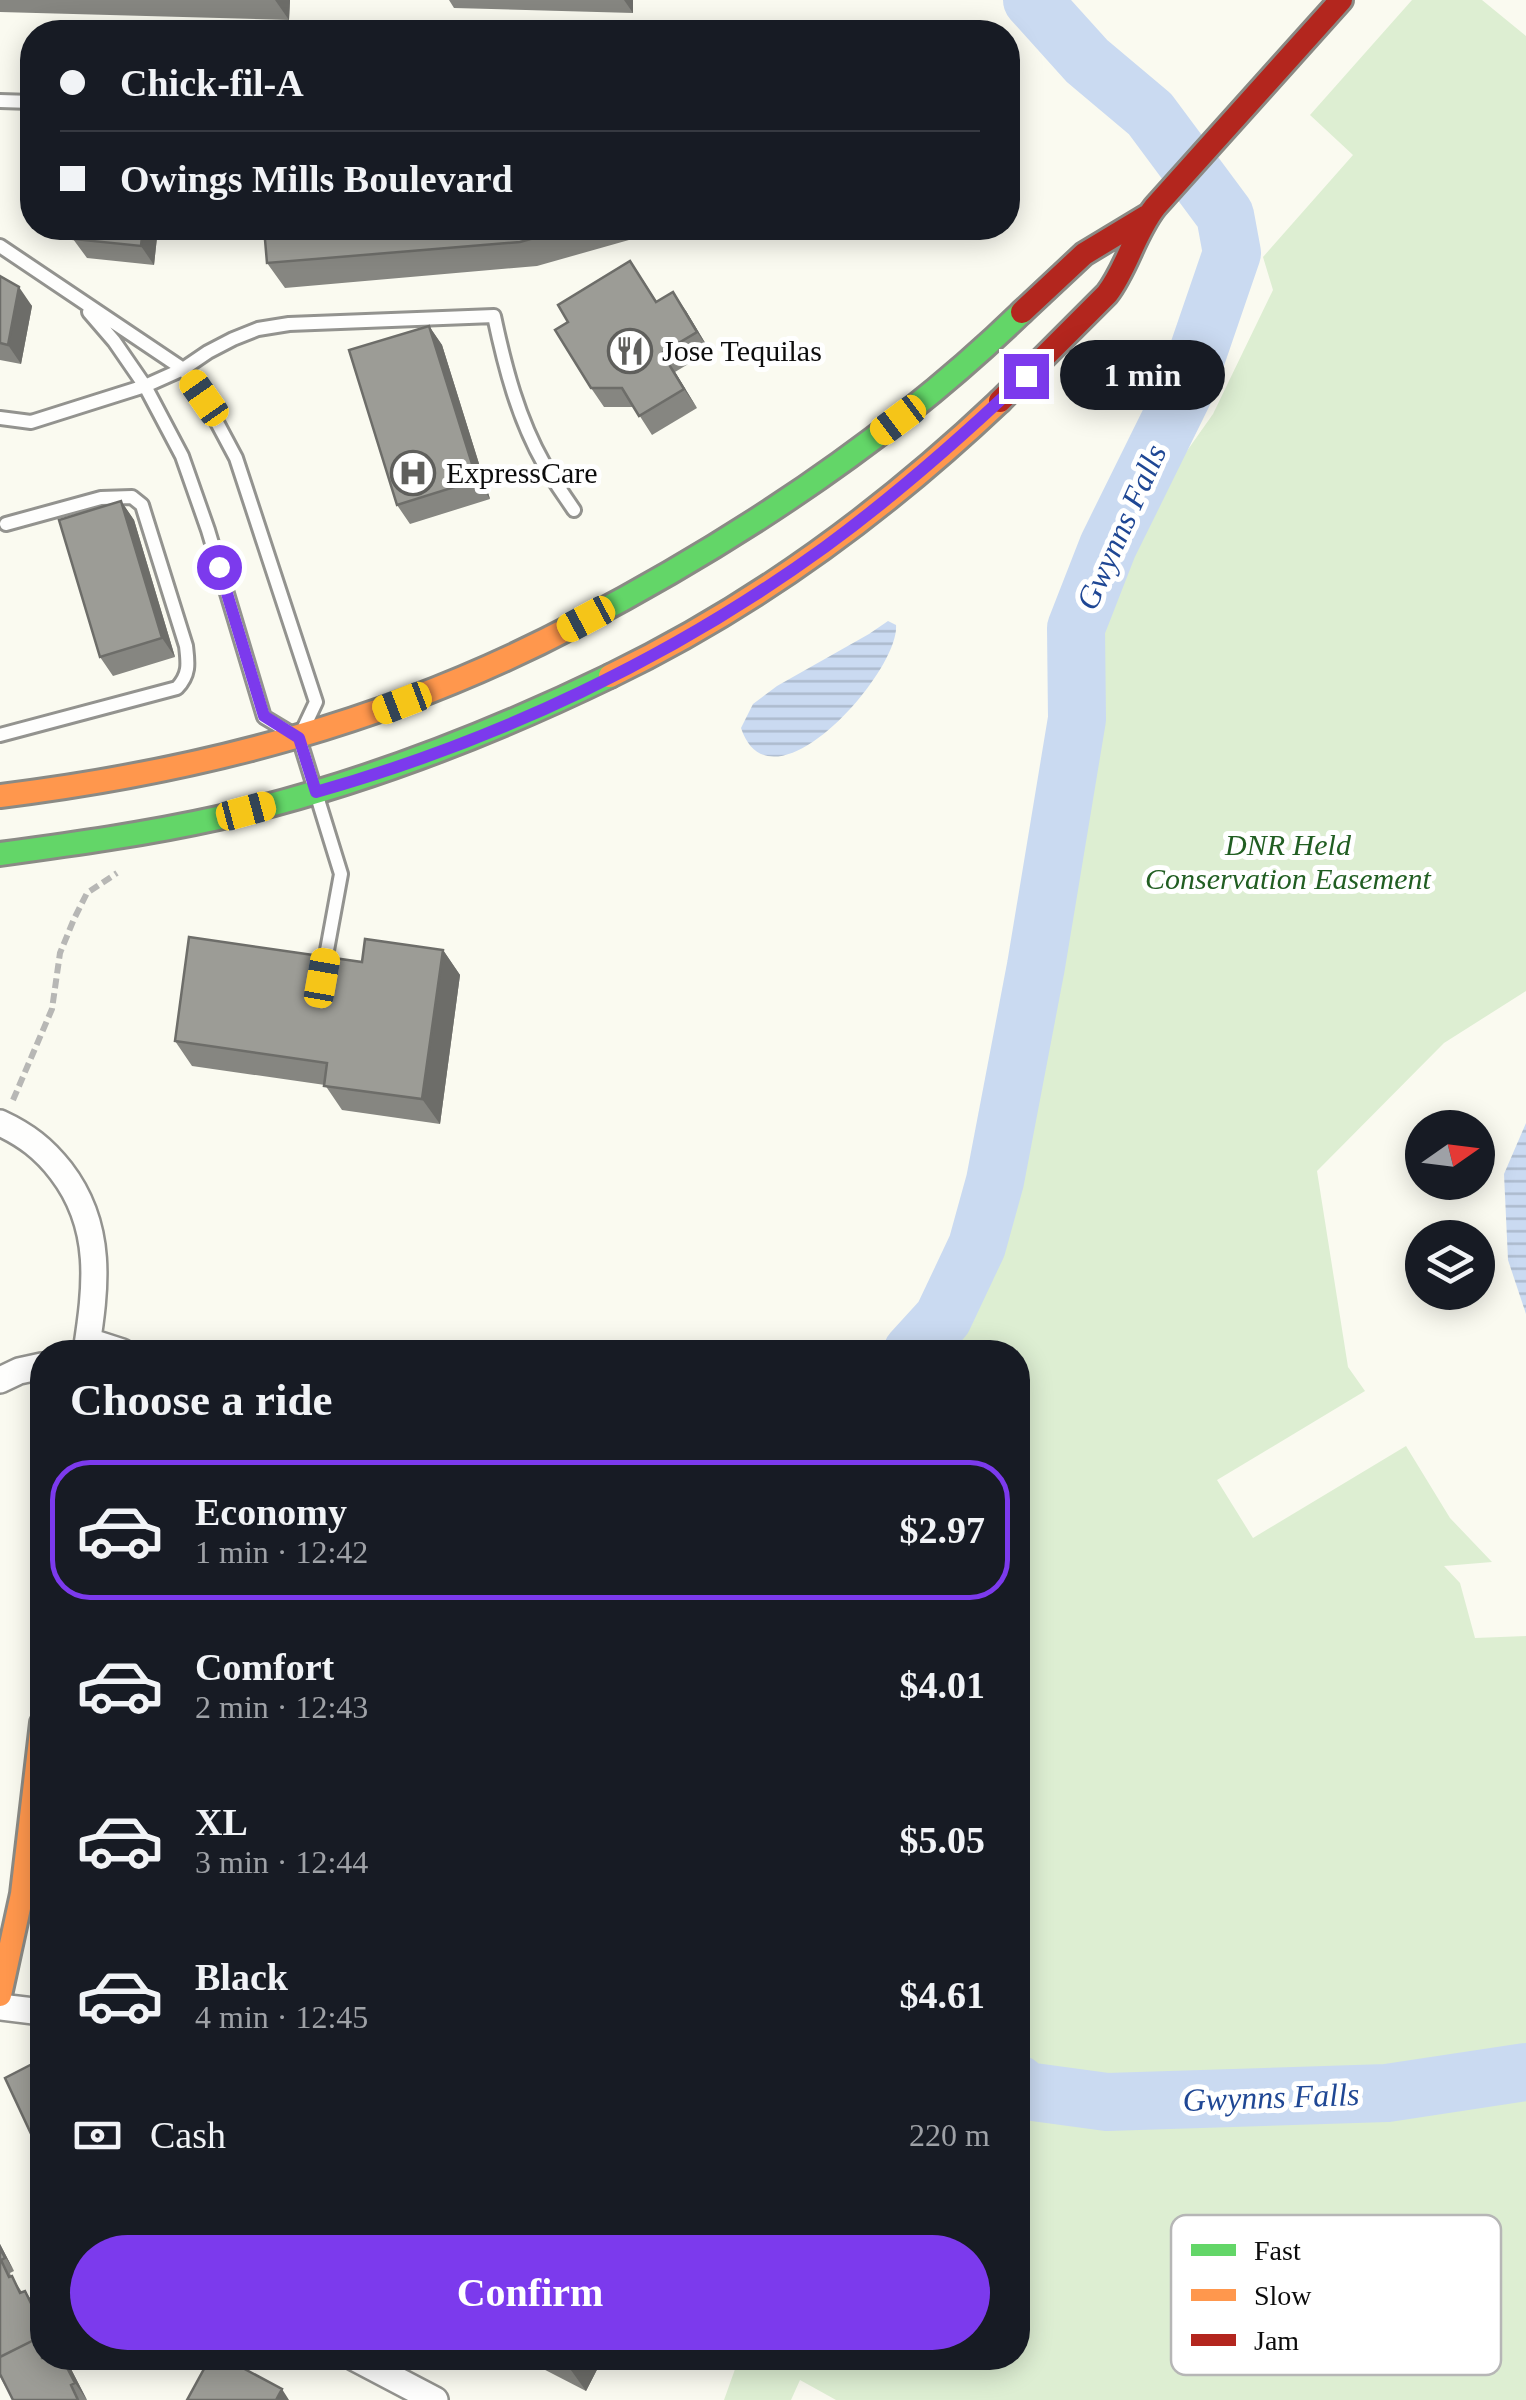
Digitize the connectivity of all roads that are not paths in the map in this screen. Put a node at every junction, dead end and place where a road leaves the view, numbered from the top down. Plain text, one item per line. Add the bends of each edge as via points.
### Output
1 (1341, 0) edge
2 (1148, 216) junction
3 (0, 246) edge
4 (75, 294) junction
5 (184, 369) junction
6 (145, 386) junction
7 (0, 418) edge
8 (574, 510) dead end
9 (6, 524) dead end
10 (0, 735) edge
11 (299, 738) junction
12 (316, 792) junction
13 (0, 796) edge
14 (0, 854) edge
15 (322, 978) edge
16 (1, 1124) edge
17 (88, 1340) edge
18 (30, 1369) edge
19 (0, 1380) edge
20 (30, 1829) edge
21 (0, 1995) edge
22 (0, 2007) edge
23 (30, 2011) edge
24 (378, 2370) edge
25 (436, 2400) edge

1 - 2 main road
2 - 11 main road via 1079,258 898,420 701,555 484,670
2 - 12 main road via 1114,285 1078,324 933,462 822,549 716,619 560,702
3 - 4 lane
4 - 5 lane
4 - 6 lane
5 - 6 lane
5 - 8 lane via 258,329 494,316 523,420
5 - 11 lane via 236,458 316,702
6 - 7 lane via 31,422
6 - 11 lane via 182,456 264,716
9 - 10 lane via 101,498 132,497 142,505 188,666 177,688
11 - 12 lane
11 - 13 main road via 160,772
12 - 14 main road via 112,840
12 - 15 lane via 340,874
16 - 17 street via 43,1149 84,1208 93,1248
18 - 19 street
20 - 21 main road via 14,1946
22 - 23 street
24 - 25 street

